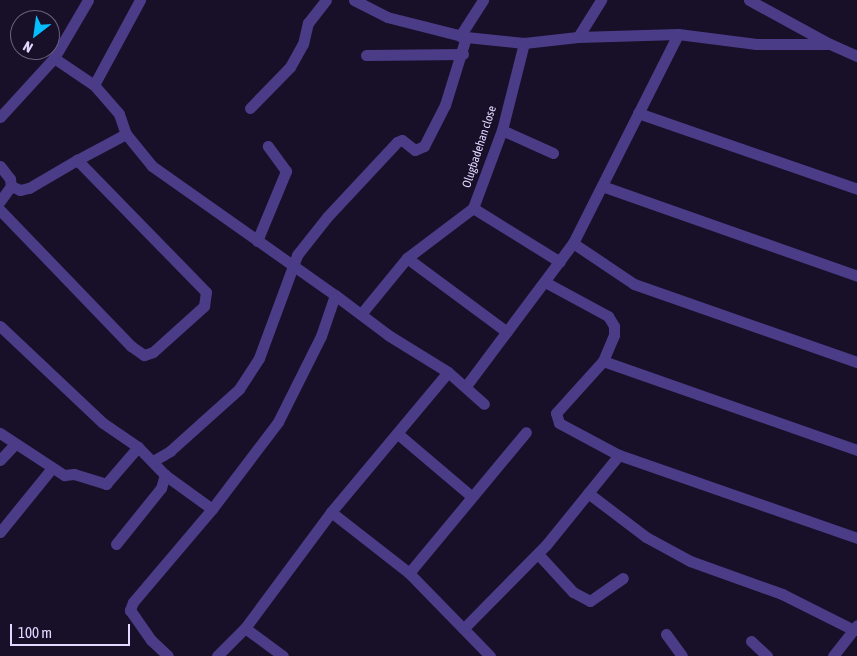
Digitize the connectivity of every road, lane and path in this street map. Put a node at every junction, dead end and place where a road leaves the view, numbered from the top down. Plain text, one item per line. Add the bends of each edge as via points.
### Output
1 (88, 0) edge
2 (140, 0) edge
3 (326, 0) edge
4 (354, 0) edge
5 (483, 0) edge
6 (601, 0) edge
7 (749, 0) edge
8 (678, 34) junction
9 (463, 37) junction
10 (578, 37) junction
11 (524, 43) junction
12 (830, 44) junction
13 (60, 48) edge
14 (366, 54) dead end
15 (462, 54) junction
16 (857, 56) edge
17 (52, 60) edge
18 (57, 60) edge
19 (94, 85) junction
20 (250, 108) dead end
21 (638, 113) junction
22 (0, 117) edge
23 (502, 130) junction
24 (126, 134) junction
25 (268, 146) dead end
26 (553, 153) dead end
27 (78, 160) junction
28 (0, 166) edge
29 (11, 186) junction
30 (602, 186) junction
31 (857, 189) edge
32 (0, 201) edge
33 (474, 208) junction
34 (0, 210) edge
35 (257, 241) junction
36 (573, 243) junction
37 (407, 258) junction
38 (560, 262) junction
39 (292, 266) junction
40 (857, 276) edge
41 (545, 282) junction
42 (335, 295) junction
43 (360, 314) junction
44 (0, 326) edge
45 (507, 332) junction
46 (603, 361) junction
47 (857, 362) edge
48 (448, 372) junction
49 (466, 386) junction
50 (484, 404) dead end
51 (0, 432) edge
52 (526, 432) dead end
53 (398, 434) junction
54 (14, 444) junction
55 (138, 447) junction
56 (857, 450) edge
57 (619, 455) junction
58 (0, 460) edge
59 (153, 461) junction
60 (52, 468) junction
61 (164, 475) junction
62 (588, 493) junction
63 (471, 496) junction
64 (212, 509) junction
65 (331, 512) junction
66 (0, 532) edge
67 (857, 538) edge
68 (116, 544) dead end
69 (538, 554) junction
70 (409, 573) junction
71 (623, 578) dead end
72 (465, 627) junction
73 (855, 627) edge
74 (245, 628) junction
75 (666, 634) dead end
76 (751, 641) dead end
77 (486, 655) edge
78 (168, 656) edge
79 (217, 656) edge
80 (283, 656) edge
81 (682, 656) edge
82 (767, 656) edge
83 (833, 656) edge

1 - 13 street
2 - 19 street
3 - 20 street via 308,23 303,44 290,67
4 - 9 street via 386,17
5 - 9 street
6 - 10 street
7 - 12 street
8 - 10 street
8 - 12 street via 756,44
8 - 21 street
9 - 11 street
9 - 15 street
10 - 11 street
11 - 23 street, Olugbadehan close
12 - 16 street
14 - 15 street
15 - 39 street via 445,105 424,146 415,150 402,140 397,142 327,217
17 - 22 street
18 - 19 street
19 - 24 street via 119,114
21 - 30 street
21 - 31 street
23 - 26 street
23 - 33 street, Olugbadehan close
24 - 27 street
24 - 35 street via 152,166 195,193
25 - 35 street via 286,172
27 - 29 street via 29,188 20,190
27 - 34 street via 206,292 204,306 153,352 144,355 130,346
28 - 29 street
29 - 32 street
30 - 36 street
30 - 40 street
33 - 37 street, Olugbadehan close
33 - 38 street
35 - 39 street
36 - 38 street
36 - 47 street via 634,284
37 - 43 street, Olugbadehan close
37 - 45 street
38 - 41 street
39 - 42 street
39 - 59 street via 259,358 239,389 170,451
41 - 45 street
41 - 46 street via 608,316 614,335
42 - 43 street
42 - 64 street via 321,336 278,422
43 - 48 street
44 - 55 street via 103,423
45 - 49 street
46 - 56 street
46 - 57 street via 556,413 556,419
48 - 49 street
48 - 53 street
49 - 50 street
51 - 54 street
52 - 63 street
53 - 63 street
53 - 65 street
54 - 58 street
54 - 60 street
55 - 59 street
55 - 60 street via 106,484 74,474 64,475
57 - 62 street
57 - 67 street
59 - 61 street
60 - 66 street
61 - 64 street
61 - 68 street via 161,488
62 - 69 street
62 - 73 street via 646,537 690,561 782,594
63 - 70 street
64 - 78 street via 151,578 130,610 151,640
65 - 70 street
65 - 74 street
69 - 71 street via 574,592 590,601
69 - 72 street
70 - 72 street
72 - 77 street
73 - 83 street
74 - 79 street
74 - 80 street
75 - 81 street
76 - 82 street

